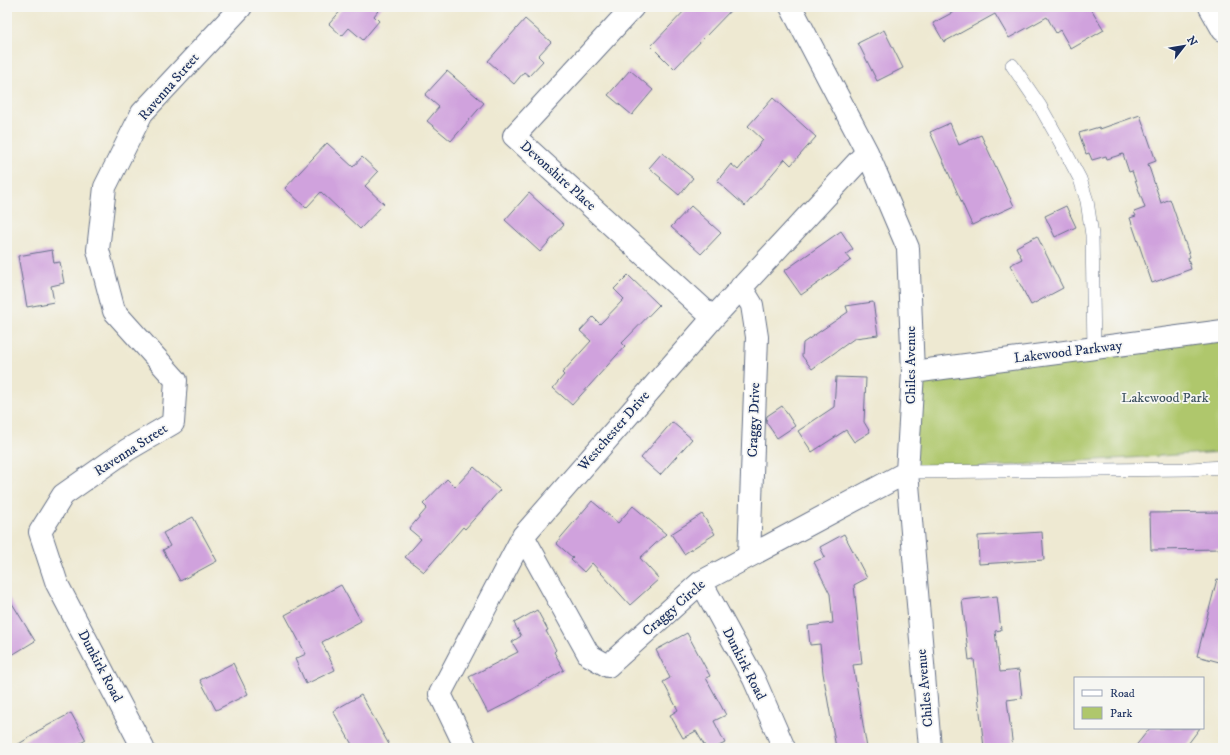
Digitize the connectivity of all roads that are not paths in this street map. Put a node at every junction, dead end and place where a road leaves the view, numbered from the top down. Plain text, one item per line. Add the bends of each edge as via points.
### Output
1 (241, 7) edge
2 (633, 7) edge
3 (791, 7) edge
4 (1210, 7) edge
5 (1223, 30) edge
6 (1012, 65) dead end
7 (867, 152) junction
8 (741, 287) junction
9 (713, 318) junction
10 (1223, 331) edge
11 (1094, 349) junction
12 (913, 372) junction
13 (1223, 467) edge
14 (907, 472) junction
15 (523, 536) junction
16 (749, 556) junction
17 (701, 582) junction
18 (57, 584) joint
19 (143, 748) edge
20 (466, 748) edge
21 (784, 748) edge
22 (930, 748) edge

1 - 18 street, Ravenna Street via 142,113 105,187 98,250 114,311 176,380 173,423 127,450 63,495 40,532
2 - 9 street, Devonshire Place via 514,136
3 - 7 street, Chiles Avenue
4 - 5 street
6 - 11 lane via 1040,106 1063,147 1080,179 1087,201 1092,235
7 - 8 street, Westchester Drive
7 - 12 street, Chiles Avenue via 908,248
8 - 9 street, Westchester Drive
8 - 16 street, Craggy Drive via 752,305 757,337
9 - 15 street, Westchester Drive
10 - 11 street, Lakewood Parkway
11 - 12 street, Lakewood Parkway
12 - 14 street, Chiles Avenue
13 - 14 lane
14 - 16 street, Craggy Circle
14 - 22 street, Chiles Avenue
15 - 17 street, Craggy Circle via 588,654 608,666
15 - 20 street, Westchester Drive via 440,694
16 - 17 street, Craggy Circle
17 - 21 street, Dunkirk Road via 754,679
18 - 19 street, Dunkirk Road

